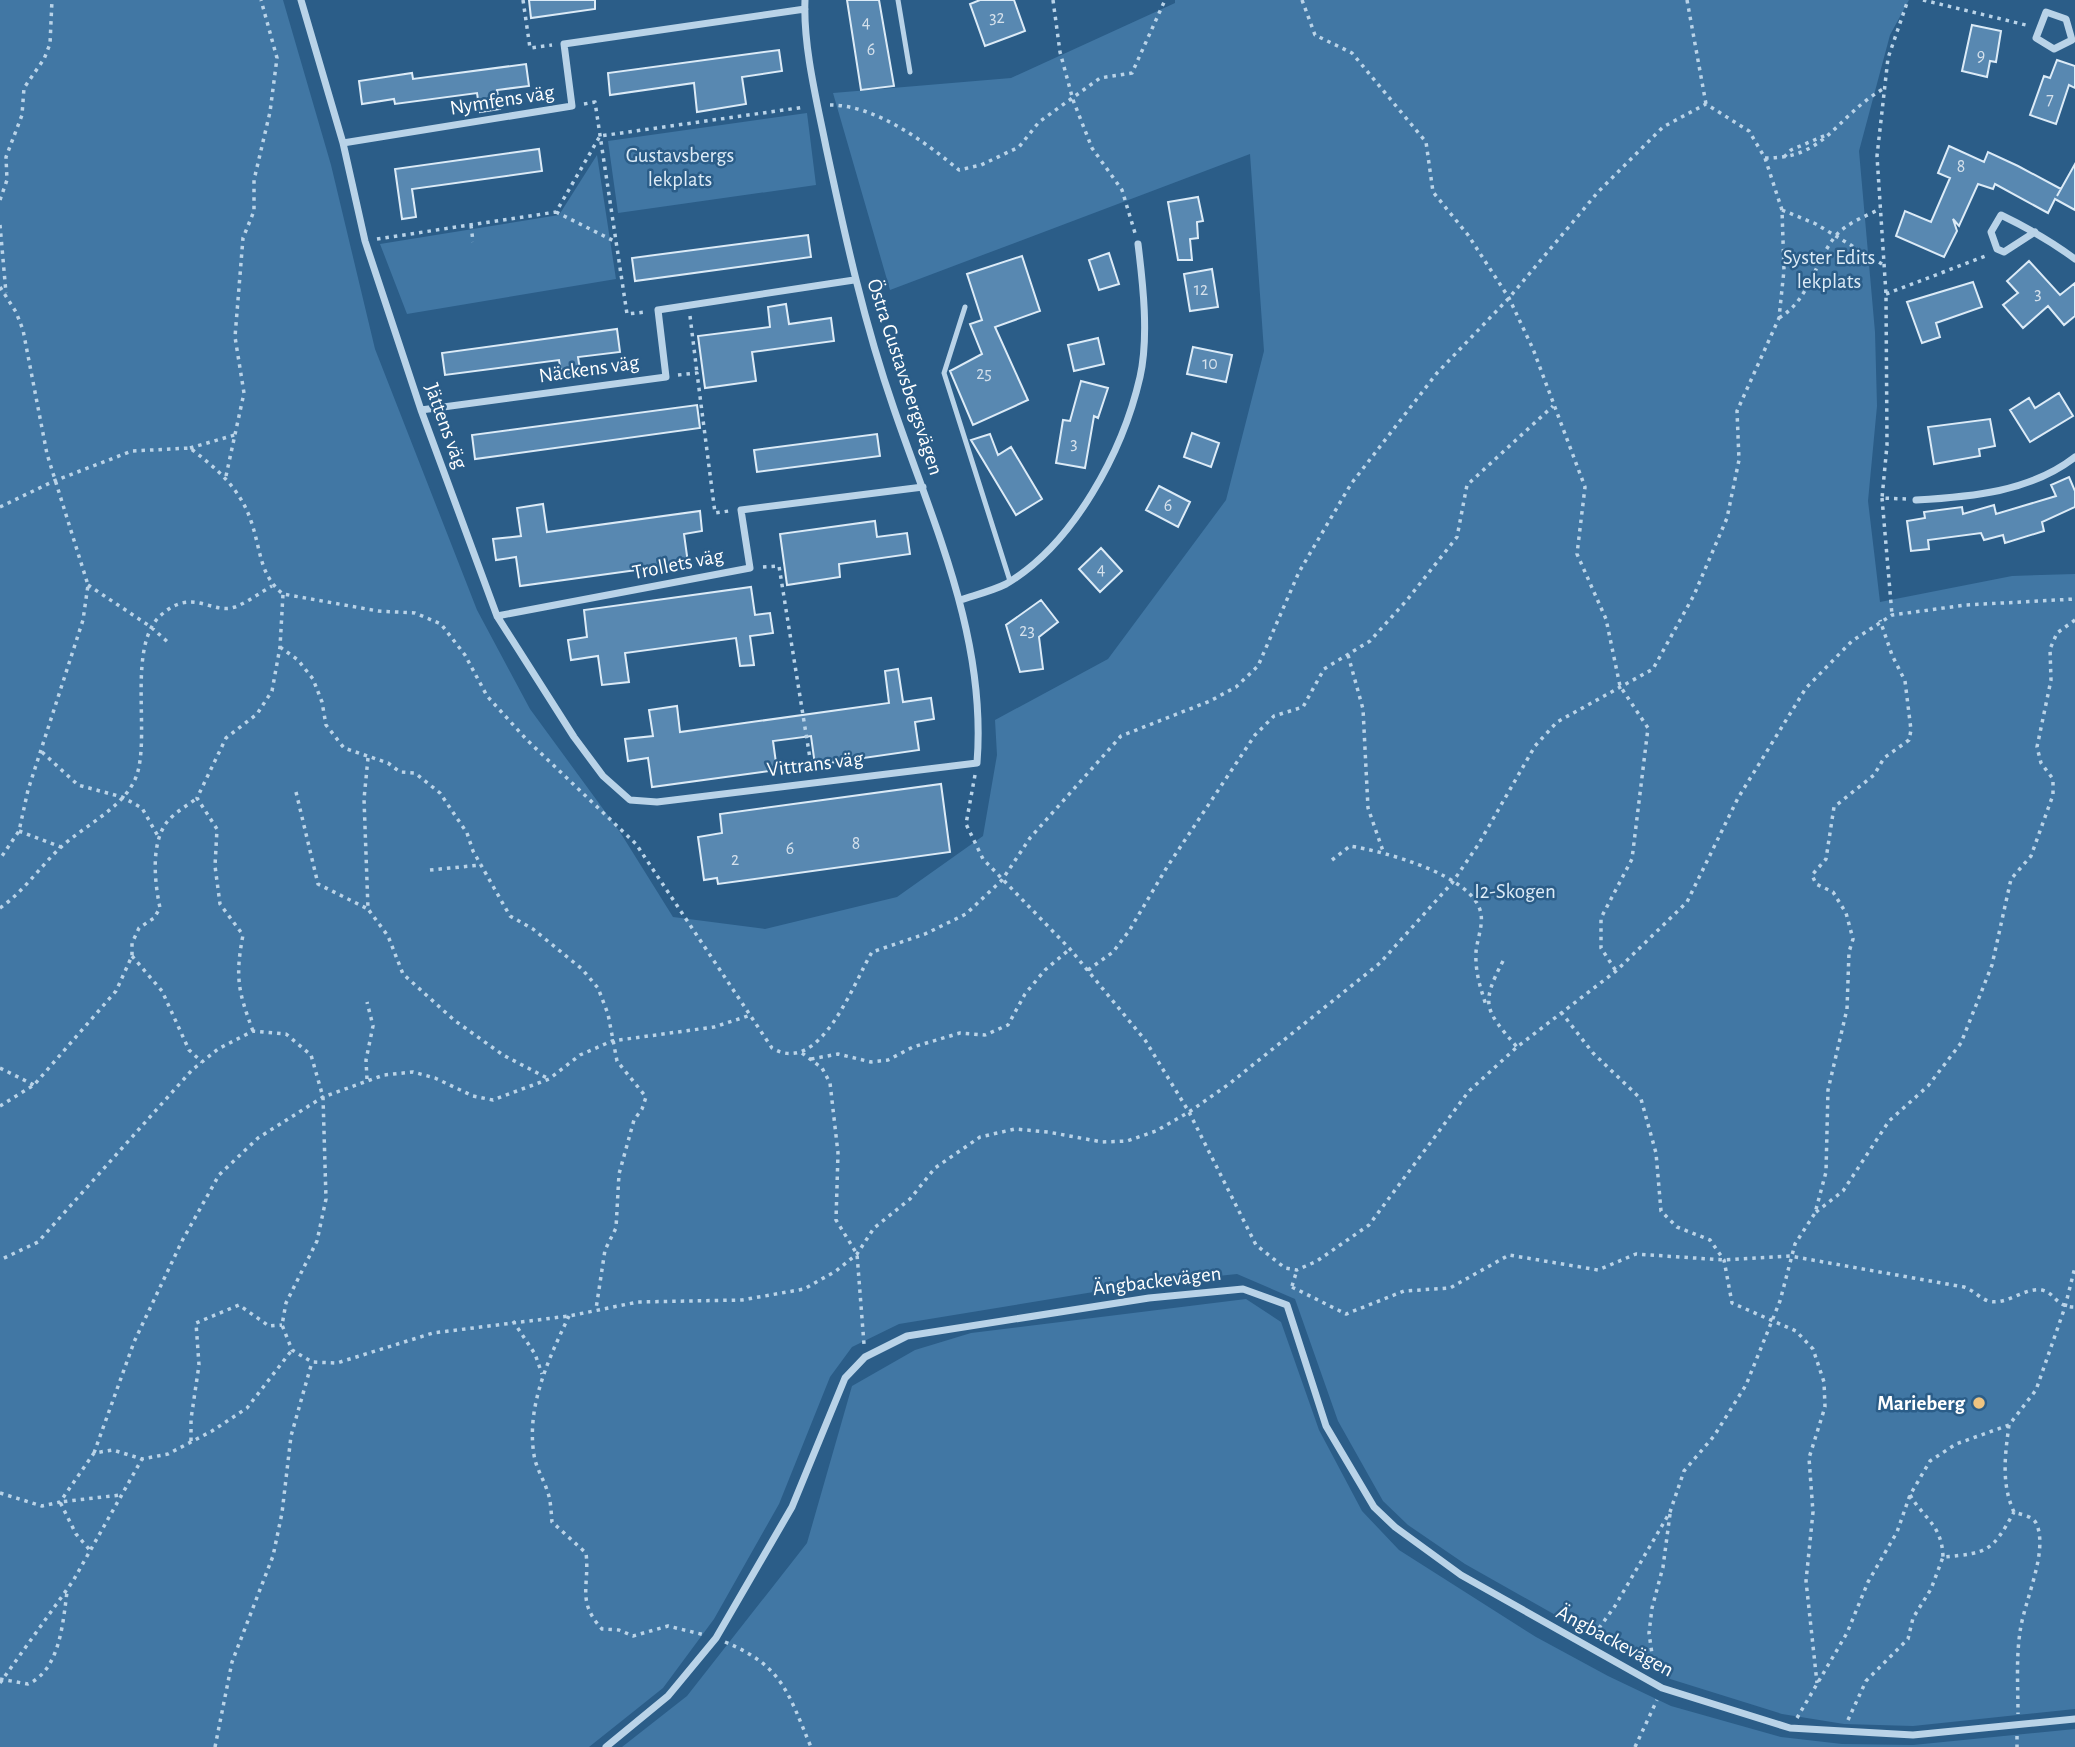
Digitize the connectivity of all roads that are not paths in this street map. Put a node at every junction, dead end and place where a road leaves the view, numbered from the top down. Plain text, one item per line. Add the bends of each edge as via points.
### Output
1 (301, 0) edge
2 (805, 0) edge
3 (898, 0) edge
4 (805, 9) junction
5 (2073, 40) edge
6 (910, 72) dead end
7 (343, 143) junction
8 (2035, 232) junction
9 (1138, 244) road end
10 (2075, 259) edge
11 (854, 280) junction
12 (965, 307) dead end
13 (421, 410) junction
14 (2075, 457) edge
15 (923, 487) junction
16 (1916, 500) road end
17 (1010, 581) junction
18 (961, 600) junction
19 (497, 616) junction
20 (977, 762) joint
21 (657, 802) joint
22 (2075, 1719) edge
23 (606, 1747) edge

1 - 7 street, Jättens väg
2 - 4 street, Östra Gustavsbergsvägen
3 - 6 lane
4 - 7 street, Nymfens väg via 564,44 572,106
4 - 11 street, Östra Gustavsbergsvägen via 818,105
5 - 5 street via 2054,49 2036,38 2046,12 2066,19
7 - 13 street, Jättens väg via 365,241
8 - 8 street via 2001,215 1991,233 1997,248 2004,252
8 - 10 street
9 - 17 street via 1144,306 1141,375 1125,425 1100,481 1072,521 1042,555
11 - 13 street, Näckens väg via 658,310 666,377
11 - 15 street, Östra Gustavsbergsvägen
12 - 17 lane, Östra Gustavsbergsvägen via 944,373
13 - 19 street, Jättens väg
14 - 16 street via 2058,470 1992,494
15 - 18 street, Östra Gustavsbergsvägen
15 - 19 street, Trollets väg via 741,510 750,568
17 - 18 street
18 - 20 street, Östra Gustavsbergsvägen via 980,728
19 - 21 street, Jättens väg via 603,776 630,800
20 - 21 street, Vittrans väg
22 - 23 street, Ängbackevägen via 1913,1735 1790,1728 1654,1684 1461,1575 1374,1507 1326,1426 1287,1305 1243,1289 1149,1298 907,1336 865,1357 845,1378 792,1507 716,1638 668,1696

